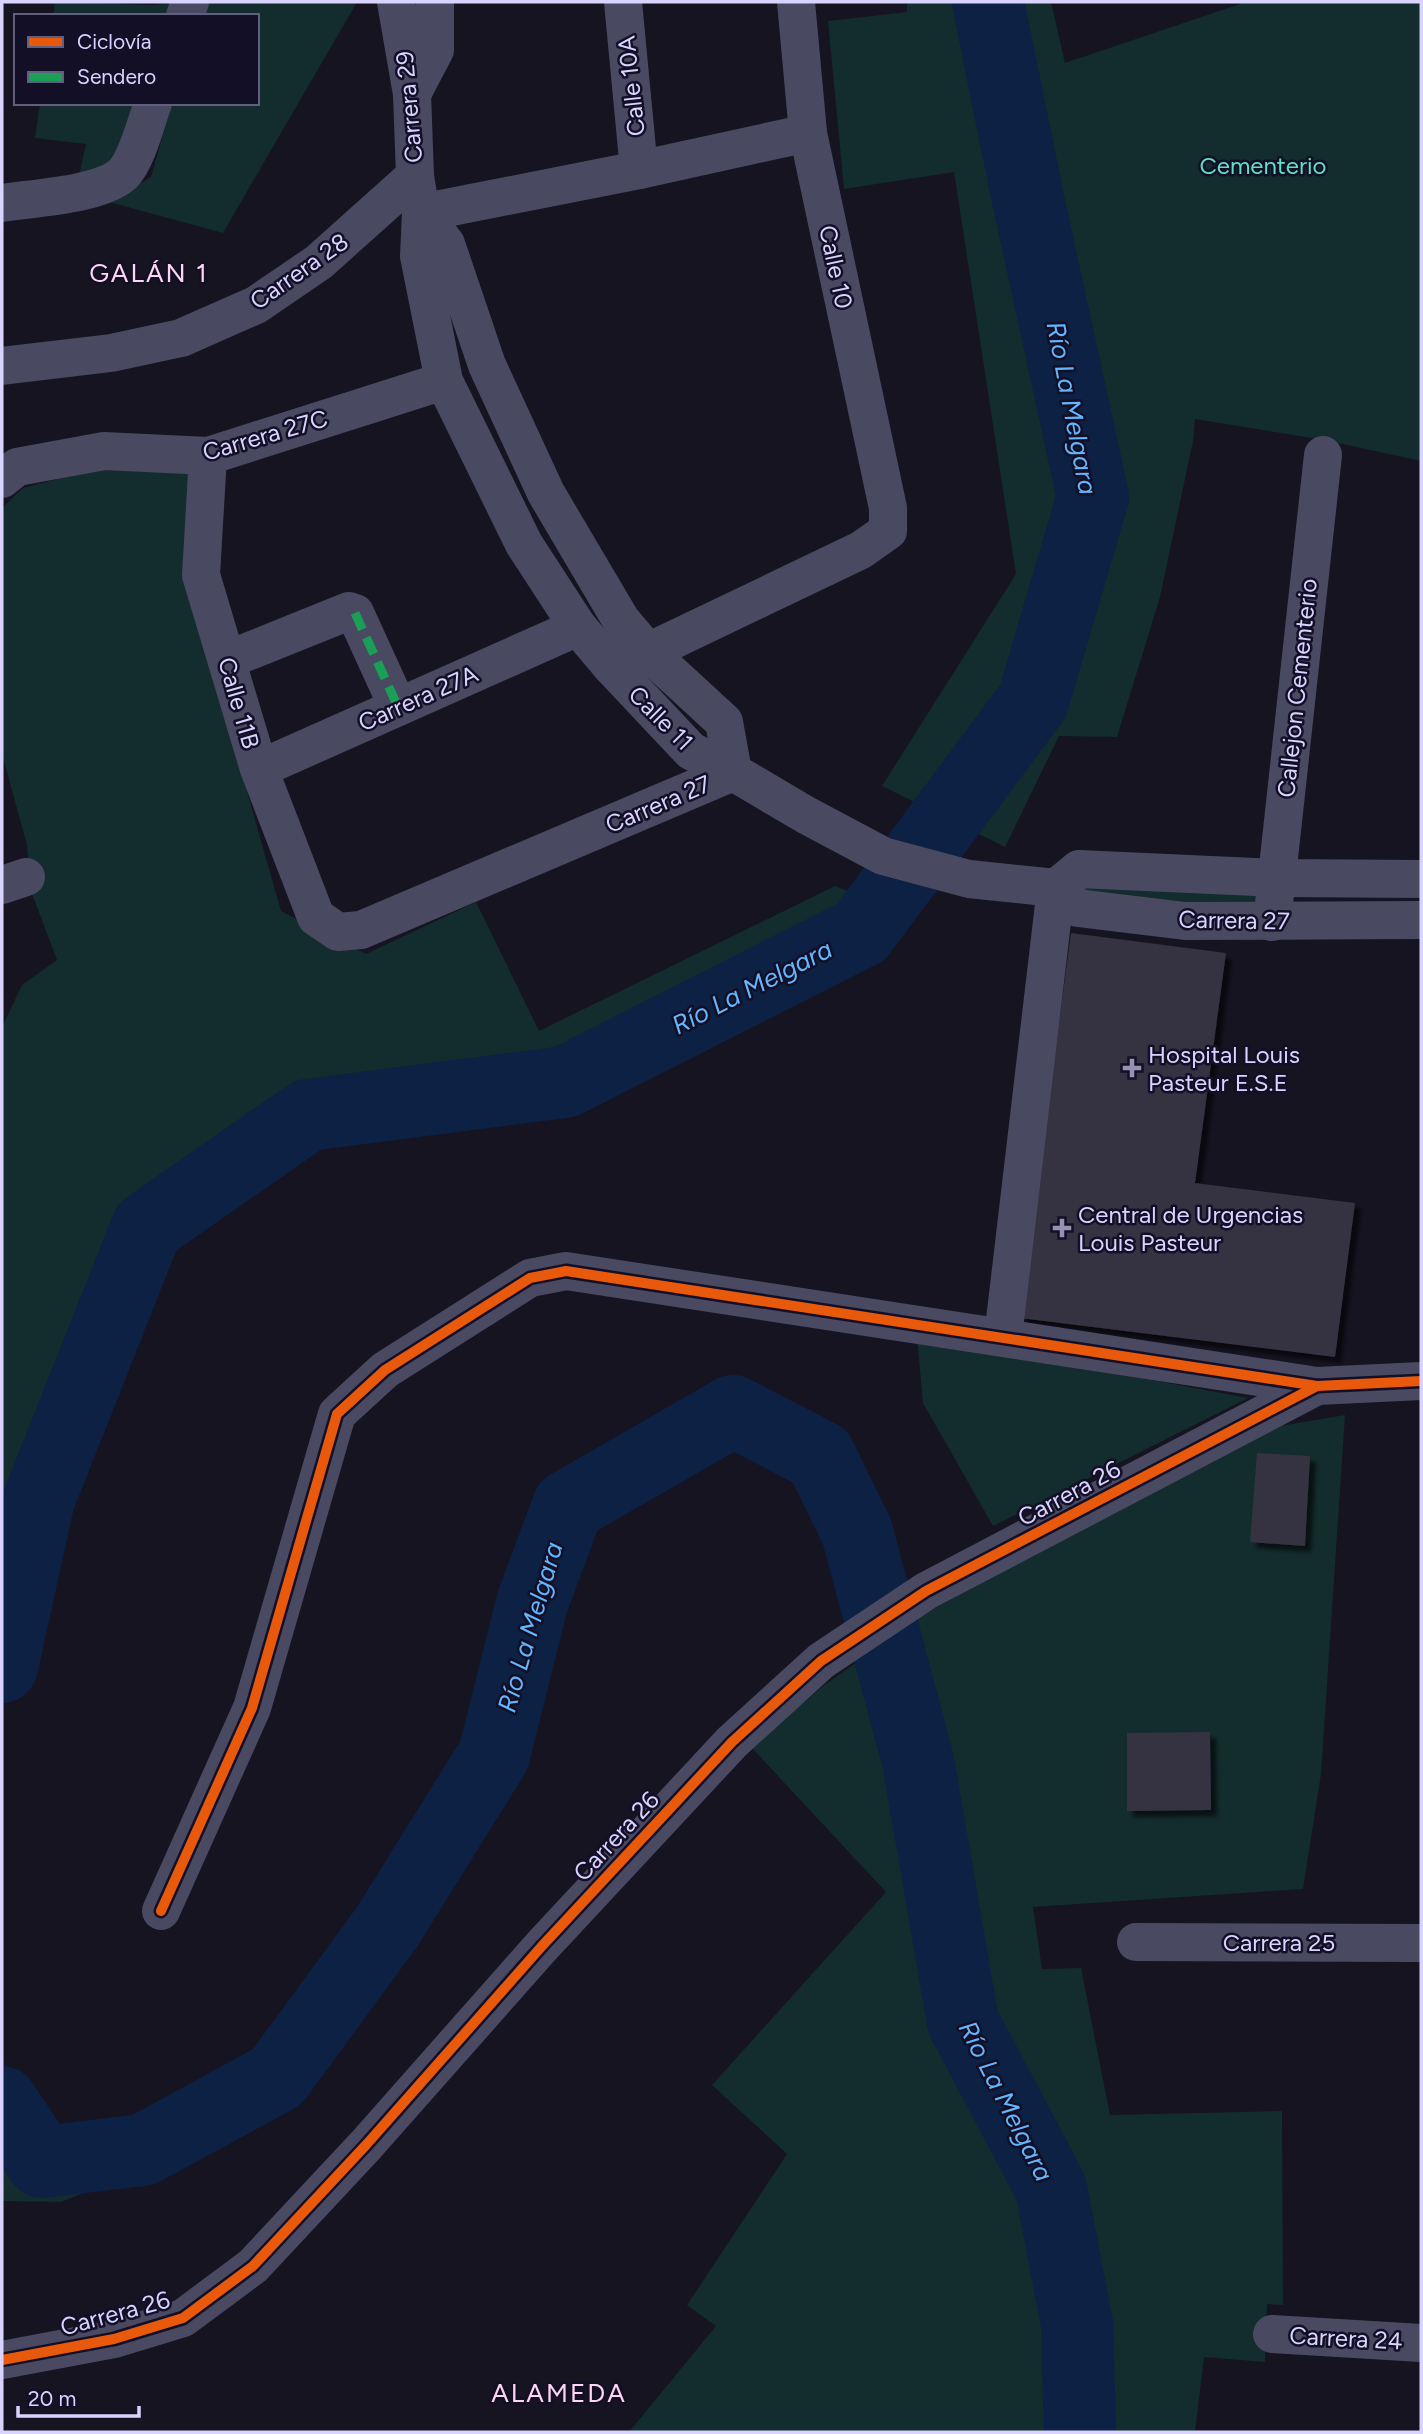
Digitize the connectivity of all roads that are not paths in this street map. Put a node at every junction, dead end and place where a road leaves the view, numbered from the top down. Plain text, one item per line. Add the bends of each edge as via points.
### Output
1 (396, 2) edge
2 (435, 2) edge
3 (623, 2) edge
4 (796, 2) edge
5 (412, 94) junction
6 (152, 105) edge
7 (807, 133) junction
8 (639, 170) junction
9 (415, 176) junction
10 (2, 203) edge
11 (421, 213) junction
12 (2, 366) edge
13 (444, 381) junction
14 (1323, 455) dead end
15 (208, 456) junction
16 (2, 479) edge
17 (578, 627) junction
18 (648, 652) junction
19 (227, 660) junction
20 (611, 666) junction
21 (398, 707) junction
22 (258, 769) junction
23 (733, 772) junction
24 (1277, 878) junction
25 (1421, 879) edge
26 (1056, 888) junction
27 (1421, 920) edge
28 (1272, 922) junction
29 (338, 932) joint
30 (1003, 1337) junction
31 (1421, 1381) edge
32 (1317, 1386) junction
33 (167, 1895) dead end
34 (1136, 1942) dead end
35 (1421, 1943) edge
36 (1272, 2334) dead end
37 (1421, 2343) edge
38 (2, 2360) edge

1 - 5 street, Carrera 29
2 - 5 street via 435,50
3 - 8 street, Calle 10A
4 - 7 street, Calle 10
5 - 9 street, Carrera 29
6 - 10 street via 124,173 101,188
7 - 8 street
7 - 18 street, Calle 10 via 888,508 887,531 861,550
8 - 11 street
9 - 11 street, Carrera 29
9 - 12 street, Carrera 28 via 319,262 256,305 181,338 111,353
11 - 13 street, Calle 11 via 419,256
11 - 18 street, Calle 11 via 446,244 487,365 546,492 621,620
13 - 15 street, Carrera 27C
13 - 17 street, Calle 11 via 524,544
14 - 24 street, Callejon Cementerio
15 - 16 street, Carrera 27C via 104,451 17,467
15 - 19 street, Calle 11B via 201,575
17 - 20 street, Calle 11
17 - 21 street, Carrera 27A
18 - 20 street
18 - 23 street, Calle 11 via 724,722
19 - 21 street via 349,611 355,613
19 - 22 street, Calle 11B
20 - 23 street, Calle 11 via 691,751
21 - 22 street, Carrera 27A
22 - 29 street, Calle 11B via 316,917
23 - 26 street, Carrera 27 via 883,856 969,880
23 - 29 street, Carrera 27 via 362,930
24 - 25 street, Carrera 27
24 - 26 street, Carrera 27 via 1079,869
24 - 28 street, Callejon Cementerio
26 - 28 street, Carrera 27 via 1078,908 1185,921
26 - 30 street
27 - 28 street, Carrera 27
30 - 32 street, Carrera 26
30 - 33 street, Carrera 26 via 566,1271 530,1278 385,1370 337,1414 252,1708
31 - 32 street, Carrera 26
32 - 38 street, Carrera 26 via 926,1591 821,1661 714,1760 253,2266 183,2318 114,2339
34 - 35 street, Carrera 25
36 - 37 street, Carrera 24

